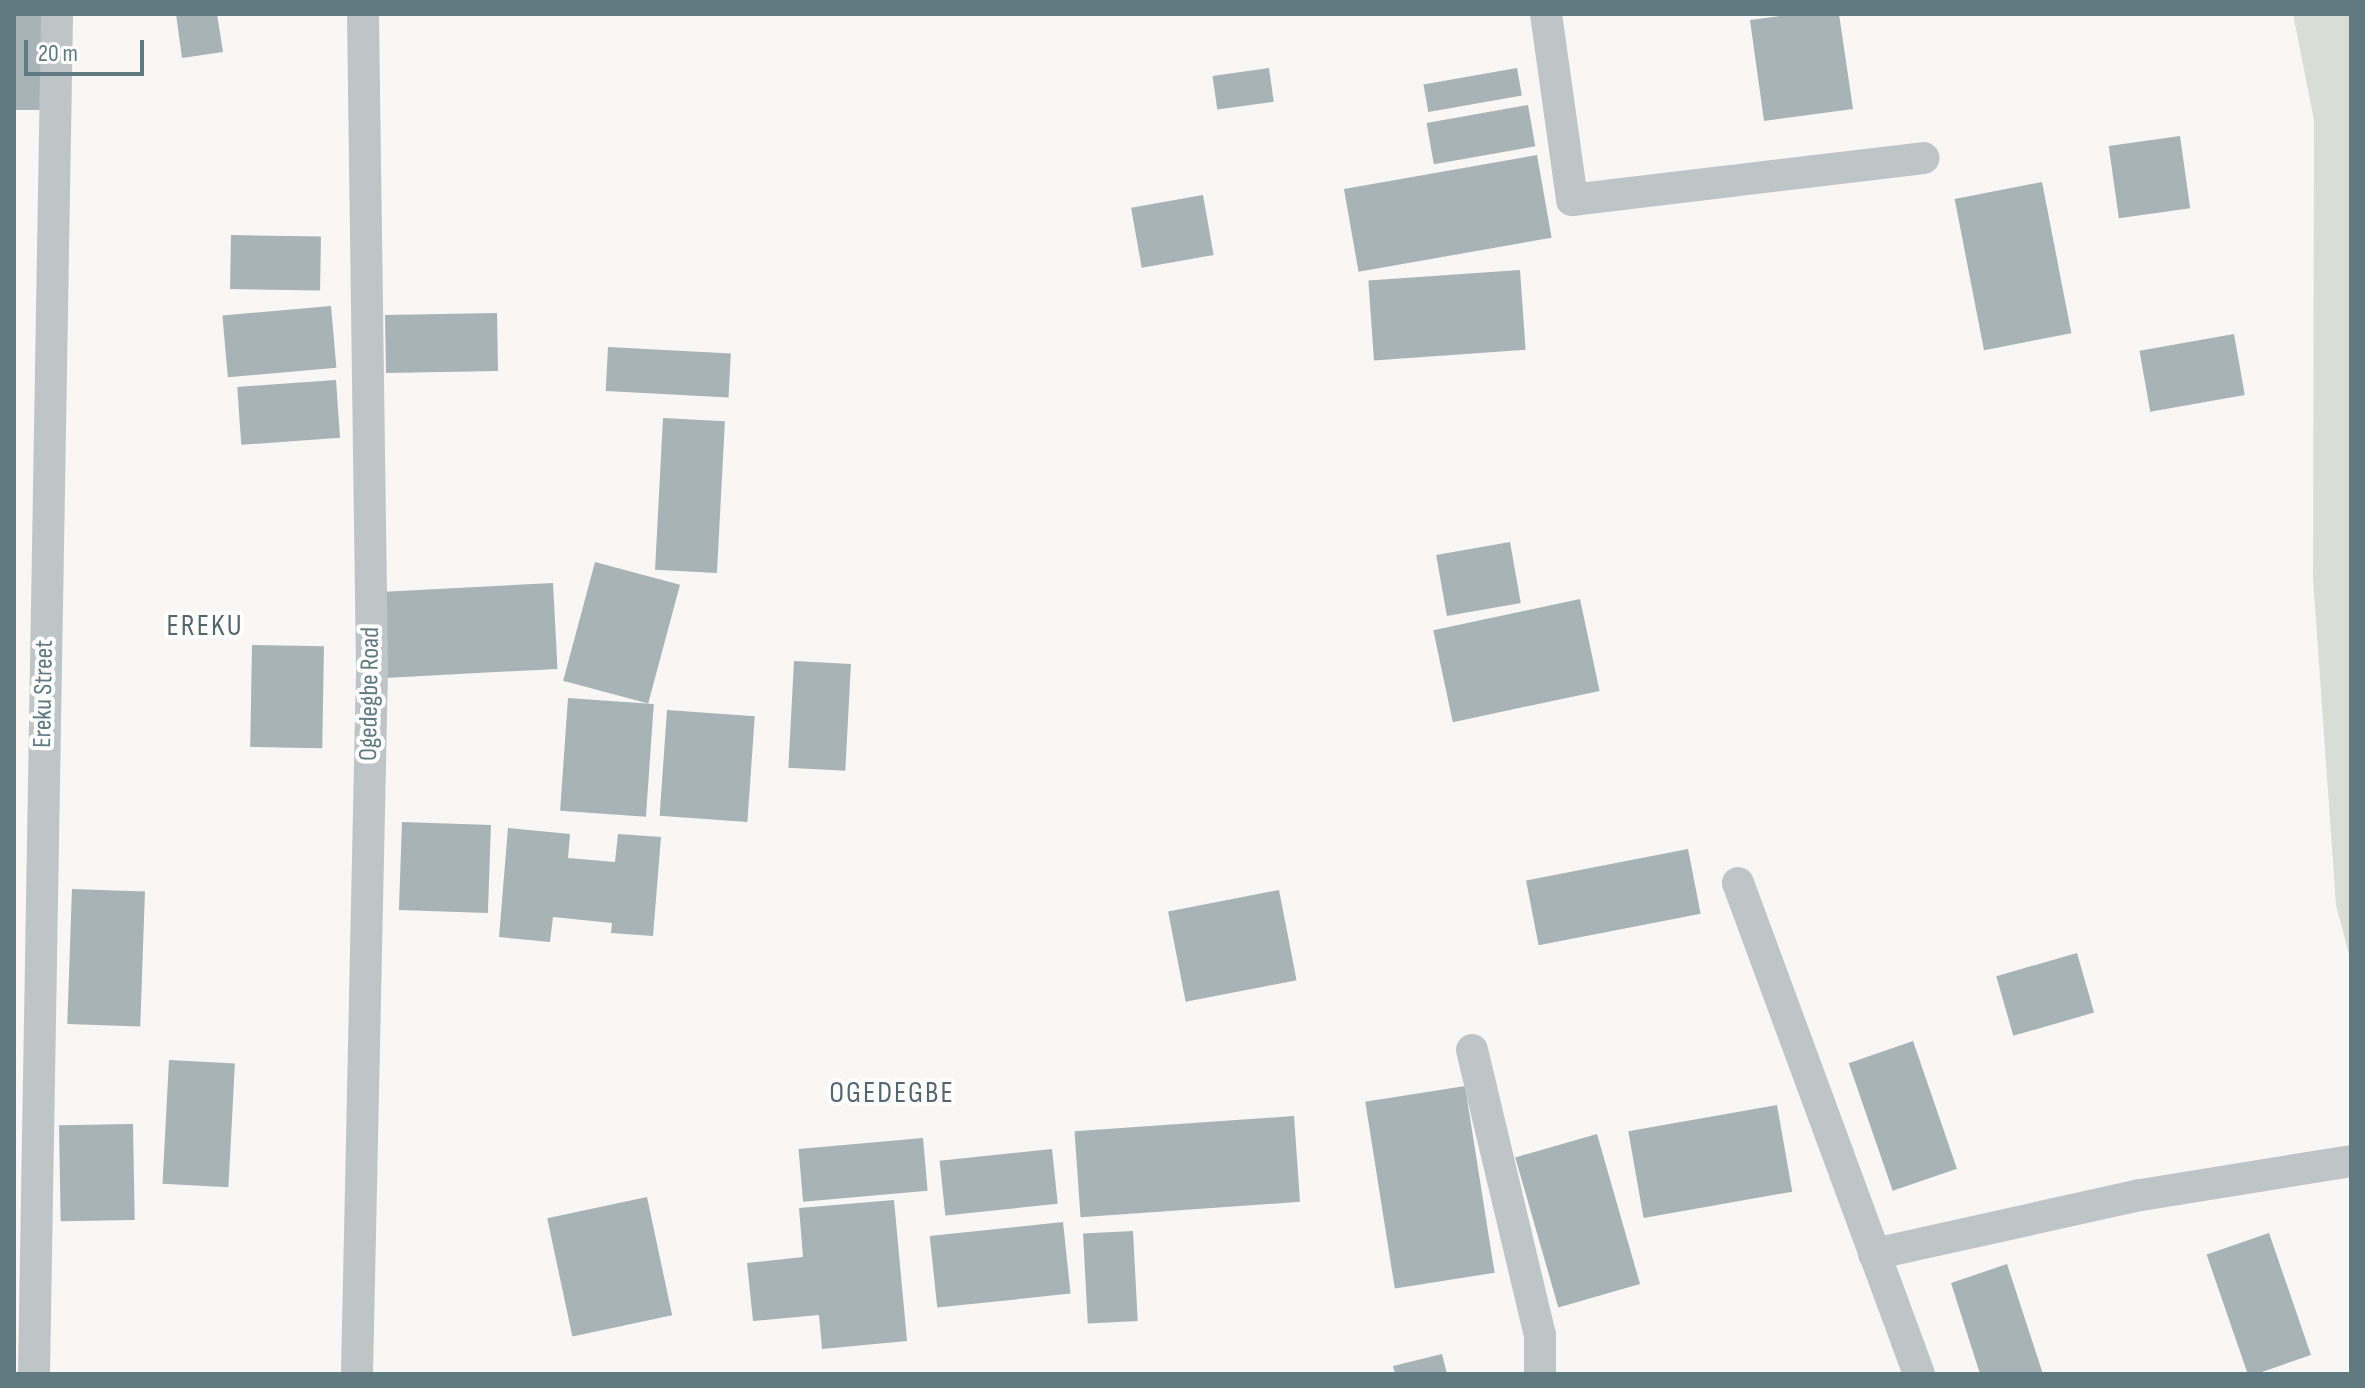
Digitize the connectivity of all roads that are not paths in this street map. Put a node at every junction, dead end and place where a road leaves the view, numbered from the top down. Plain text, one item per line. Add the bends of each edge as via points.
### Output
1 (57, 14) edge
2 (363, 14) edge
3 (1546, 14) edge
4 (1924, 158) dead end
5 (1738, 883) dead end
6 (1472, 1050) dead end
7 (2351, 1161) edge
8 (1874, 1254) junction
9 (34, 1374) edge
10 (357, 1374) edge
11 (1540, 1374) edge
12 (1919, 1374) edge

1 - 9 street, Ereku Street
2 - 10 street, Ogedegbe Road via 372,669
3 - 4 street via 1572,200
5 - 8 street
6 - 11 street via 1540,1335
7 - 8 street via 2141,1195
8 - 12 street

